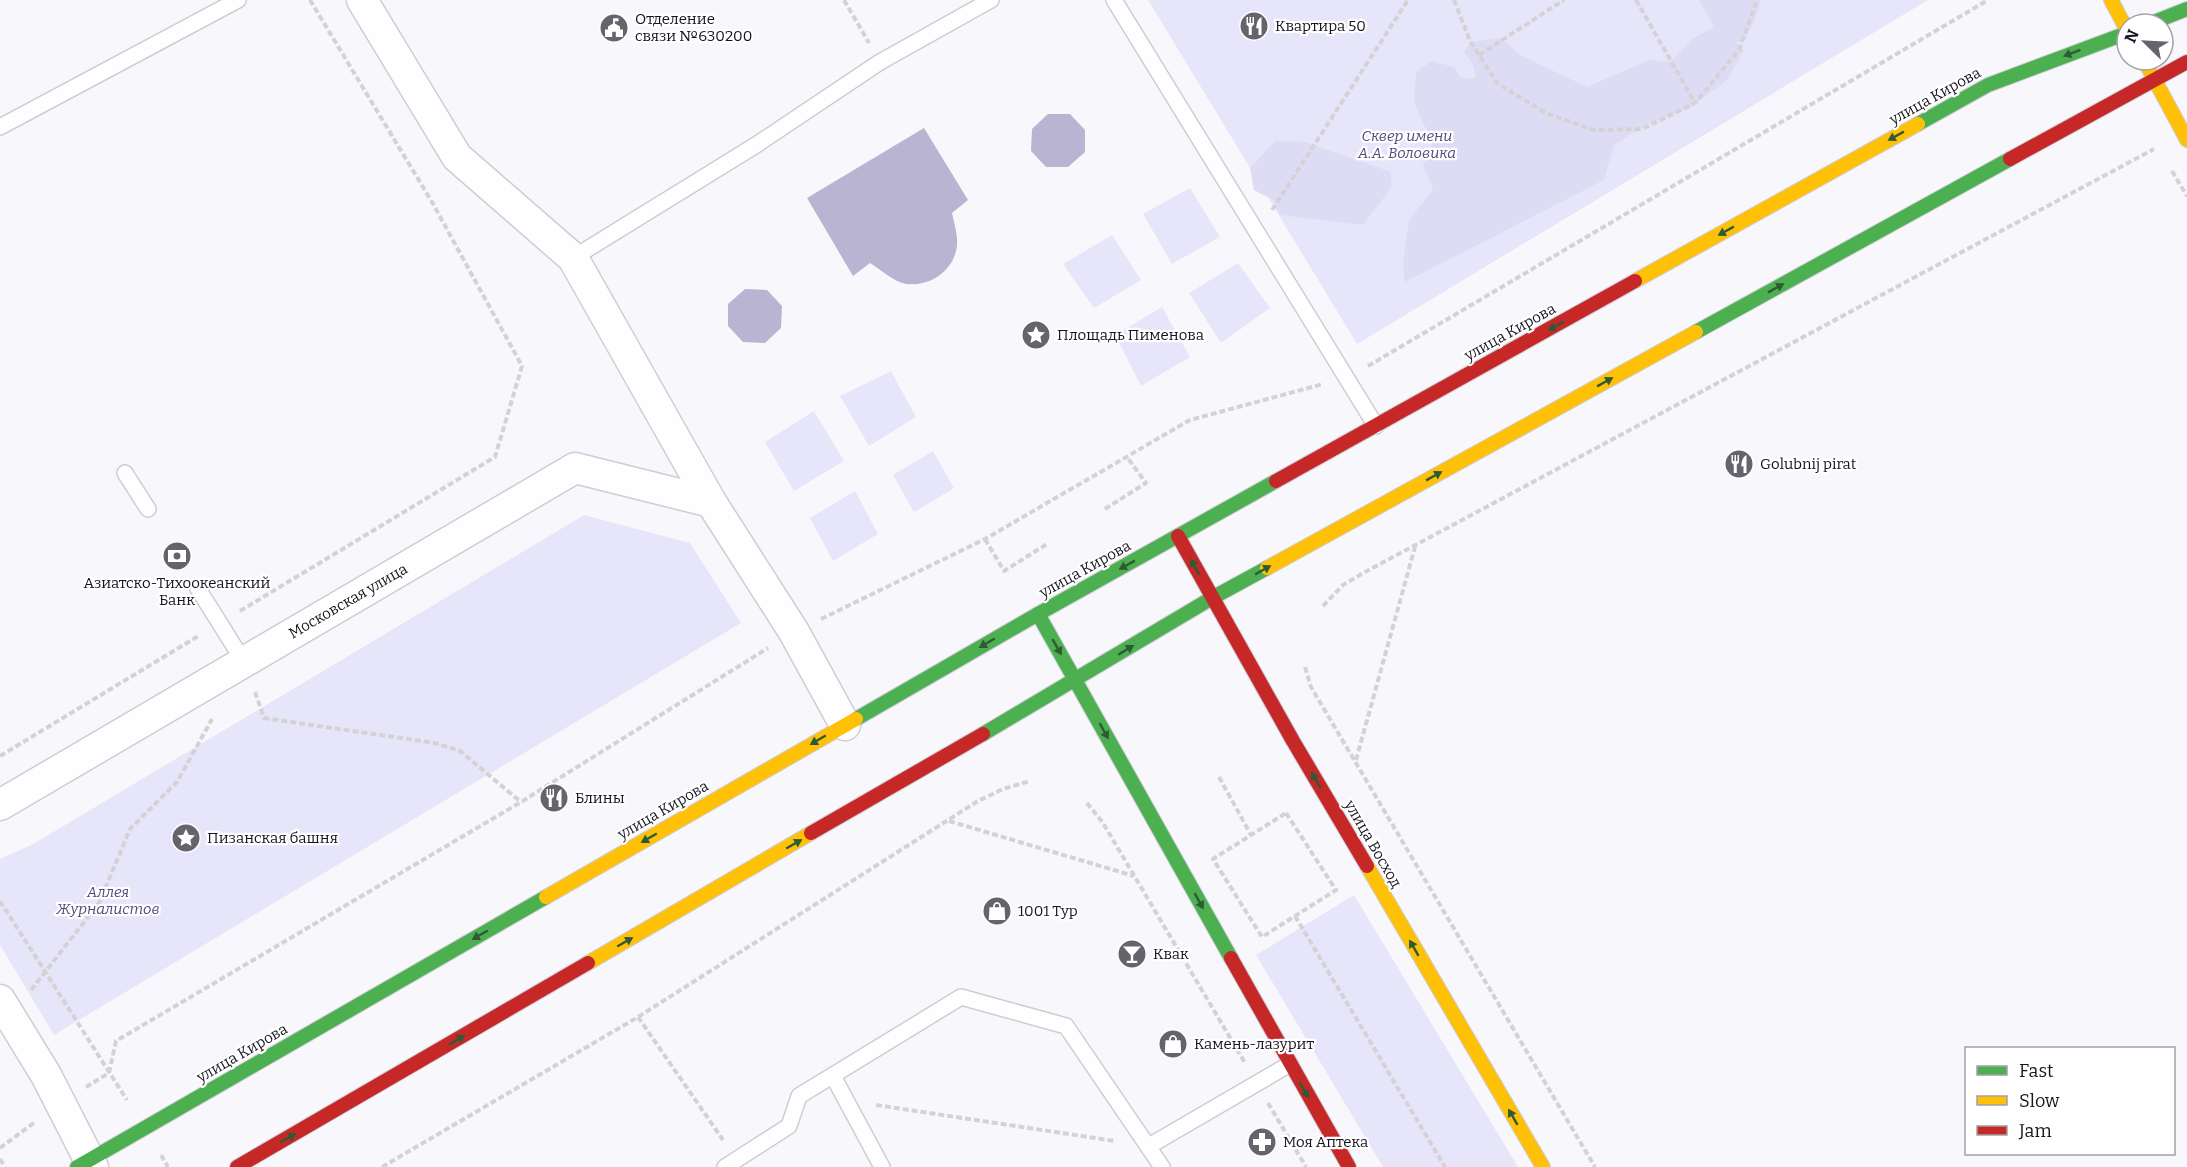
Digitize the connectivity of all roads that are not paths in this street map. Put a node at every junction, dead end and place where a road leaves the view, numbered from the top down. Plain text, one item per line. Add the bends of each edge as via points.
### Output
1 (238, 0) edge
2 (362, 0) edge
3 (991, 0) edge
4 (1114, 0) edge
5 (2115, 36) edge
6 (2187, 62) edge
7 (2151, 72) edge
8 (2155, 79) junction
9 (0, 127) edge
10 (2187, 140) edge
11 (573, 258) junction
12 (1376, 426) junction
13 (125, 473) dead end
14 (711, 502) junction
15 (148, 509) dead end
16 (1178, 536) junction
17 (197, 587) dead end
18 (1212, 598) junction
19 (1038, 614) junction
20 (244, 662) junction
21 (1075, 680) junction
22 (845, 725) junction
23 (0, 805) edge
24 (5, 1008) edge
25 (1290, 1064) junction
26 (832, 1076) junction
27 (1149, 1146) junction
28 (731, 1163) edge
29 (86, 1165) edge
30 (237, 1167) edge
31 (882, 1167) edge
32 (1162, 1167) edge
33 (1349, 1167) edge
34 (1543, 1167) edge

1 - 9 lane
2 - 11 street via 457,157
3 - 11 lane via 880,62 756,145
4 - 12 lane
5 -> 12 main road, улица Кирова via 1988,85
6 - 8 main road
7 - 8 main road
8 - 10 main road
18 -> 8 main road
11 - 14 street
12 - 16 main road, улица Кирова
13 - 15 lane
14 - 20 street, Московская улица via 575,468
14 - 22 street via 794,632
18 -> 16 main road, улица Восход
16 -> 19 main road, улица Кирова
17 - 20 lane
21 -> 18 main road
34 -> 18 main road, улица Восход
19 -> 21 main road
19 -> 22 main road, улица Кирова
20 - 23 street, Московская улица
21 -> 25 main road
30 -> 21 main road
22 -> 29 main road, улица Кирова
24 - 29 street via 46,1075
25 - 27 lane
25 -> 33 main road
26 - 27 lane via 962,996 1066,1026
26 - 28 lane via 799,1096 789,1126
26 - 31 lane
27 - 32 lane

